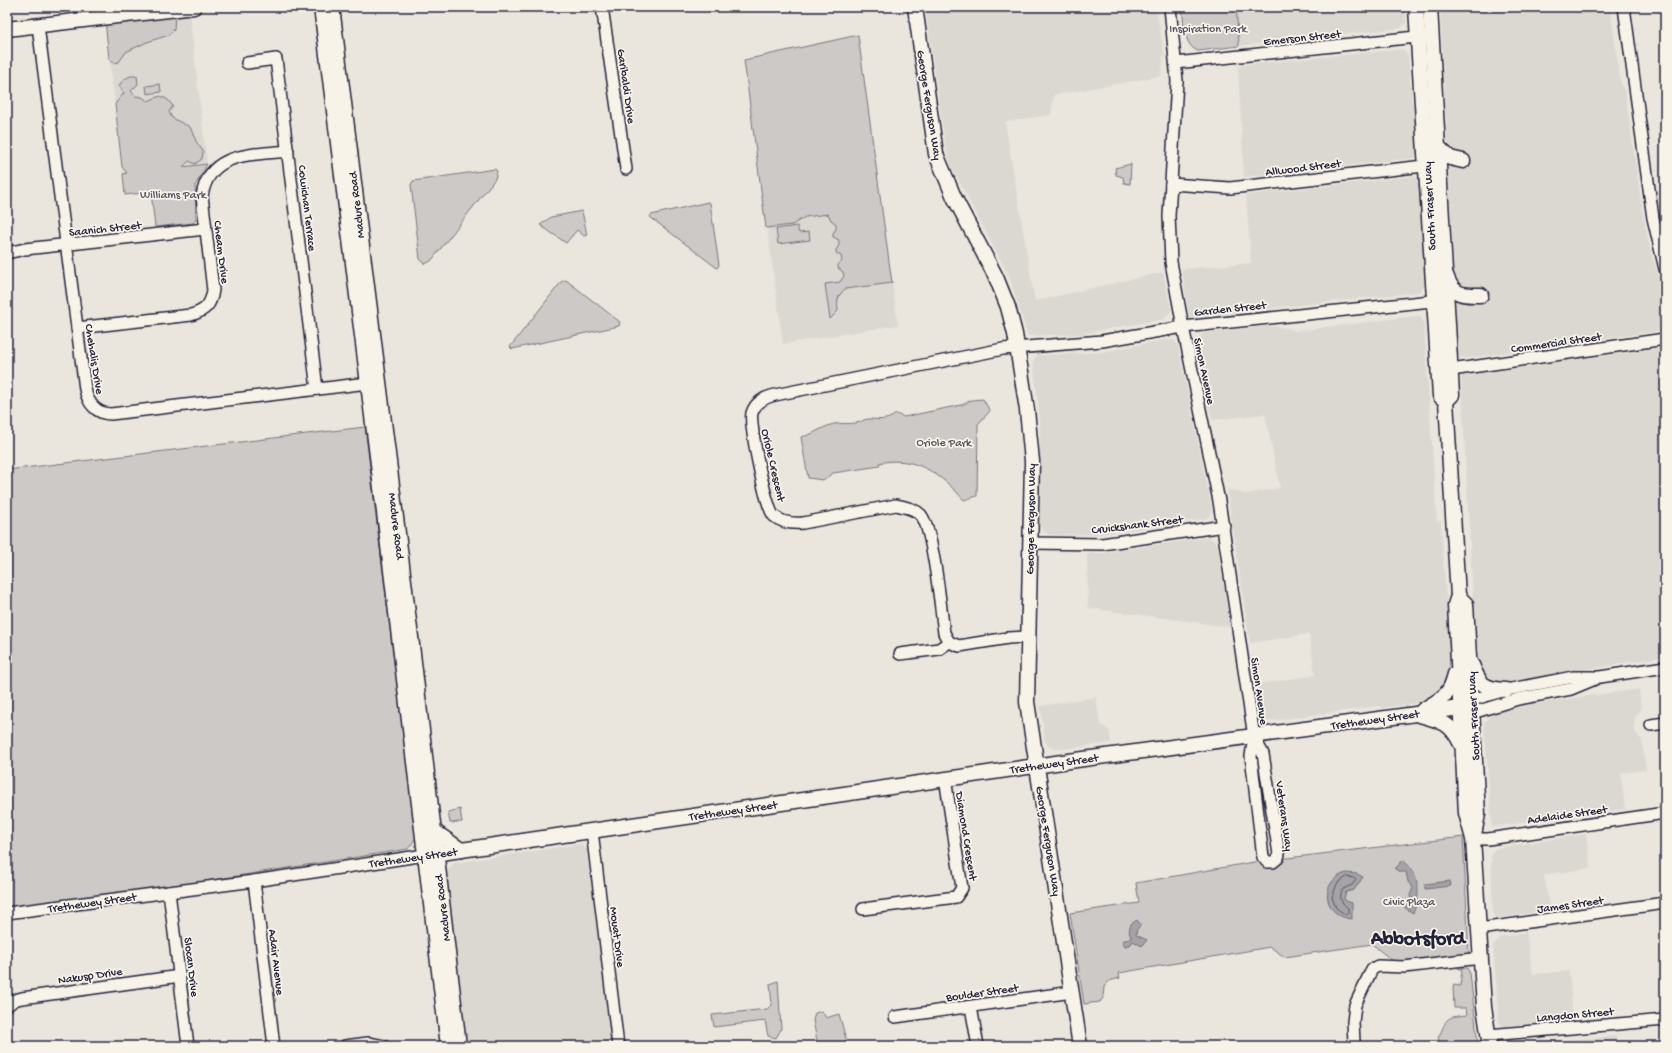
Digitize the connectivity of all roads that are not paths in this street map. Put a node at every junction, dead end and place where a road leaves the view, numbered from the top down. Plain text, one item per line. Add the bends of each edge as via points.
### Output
1 (194, 7) edge
2 (310, 7) edge
3 (340, 7) edge
4 (602, 7) edge
5 (915, 7) edge
6 (1170, 7) edge
7 (1416, 7) edge
8 (1430, 7) edge
9 (1624, 7) edge
10 (327, 13) edge
11 (38, 26) junction
12 (7, 29) edge
13 (1425, 36) junction
14 (247, 63) dead end
15 (1176, 63) junction
16 (1437, 146) junction
17 (288, 151) junction
18 (1432, 165) junction
19 (626, 169) dead end
20 (1171, 184) junction
21 (205, 229) junction
22 (67, 245) junction
23 (7, 253) edge
24 (1665, 269) edge
25 (1445, 271) junction
26 (1481, 295) dead end
27 (1440, 300) junction
28 (1183, 327) junction
29 (76, 328) junction
30 (1665, 332) edge
31 (1665, 339) edge
32 (1651, 341) junction
33 (1018, 348) junction
34 (1451, 370) junction
35 (373, 382) junction
36 (317, 389) junction
37 (1446, 402) junction
38 (1224, 526) junction
39 (1030, 543) junction
40 (1029, 637) junction
41 (949, 642) junction
42 (900, 654) dead end
43 (1464, 660) junction
44 (1665, 667) edge
45 (1600, 677) junction
46 (1506, 690) junction
47 (1468, 707) junction
48 (1416, 714) junction
49 (1665, 723) edge
50 (1651, 725) dead end
51 (1254, 737) junction
52 (1462, 746) junction
53 (1037, 765) junction
54 (945, 778) junction
55 (1665, 813) edge
56 (592, 831) junction
57 (434, 832) junction
58 (1473, 839) junction
59 (461, 850) junction
60 (430, 854) junction
61 (254, 881) junction
62 (169, 892) junction
63 (1665, 903) edge
64 (863, 909) dead end
65 (7, 913) edge
66 (1479, 929) junction
67 (1481, 958) junction
68 (180, 976) junction
69 (1072, 992) junction
70 (7, 1006) edge
71 (970, 1007) junction
72 (895, 1017) dead end
73 (1665, 1020) edge
74 (1489, 1042) edge
75 (188, 1046) edge
76 (274, 1046) edge
77 (345, 1046) edge
78 (384, 1046) edge
79 (448, 1046) edge
80 (459, 1046) edge
81 (618, 1046) edge
82 (978, 1046) edge
83 (1080, 1046) edge
84 (1353, 1046) edge

1 - 11 main road
2 - 10 main road
3 - 10 main road
4 - 19 street, Garibaldi Drive
5 - 33 main road, George Ferguson Way via 936,154 954,197 996,277 1008,307
6 - 15 street, Simon Avenue
7 - 13 main road, South Fraser Way
8 - 13 main road, South Fraser Way
9 - 24 street via 1653,218
10 - 35 main road, Maclure Road
11 - 12 main road
11 - 22 street, Chehalis Drive
13 - 15 street, Emerson Street
13 - 16 main road, South Fraser Way
13 - 18 main road, South Fraser Way
14 - 17 street, Cowichan Terrace via 276,59
15 - 20 street, Simon Avenue
16 - 18 main road, South Fraser Way
16 - 18 main road via 1450,158 1463,161
17 - 21 street, Cheam Drive via 236,157 215,168 204,186 202,196
17 - 36 street, Cowichan Terrace
18 - 20 street, Allwood Street via 1230,188
18 - 25 main road, South Fraser Way
18 - 27 main road, South Fraser Way
20 - 28 street, Simon Avenue via 1169,242
21 - 22 street, Saanich Street
21 - 29 street, Cheam Drive via 213,290 212,299 207,307 200,312
22 - 23 street, Saanich Street
22 - 29 street, Chehalis Drive
25 - 26 main road via 1449,283 1456,292 1462,295
25 - 27 main road, South Fraser Way
27 - 28 street, Garden Street
27 - 34 main road, South Fraser Way
27 - 37 main road, South Fraser Way via 1440,396
28 - 33 street, Garden Street via 1102,342
28 - 38 street, Simon Avenue
29 - 36 street, Chehalis Drive via 87,398 95,409 105,414
30 - 32 street
31 - 32 street, Commercial Street
32 - 34 street, Commercial Street
33 - 39 main road, George Ferguson Way via 1030,435
33 - 41 street, Oriole Crescent via 990,351 766,397 752,413 752,428 766,499 773,515 788,524 802,523 896,505 910,508 922,516 929,533 944,633
34 - 37 main road, South Fraser Way via 1452,395
35 - 36 street, Chehalis Drive
35 - 57 main road, Maclure Road
35 - 60 main road, Maclure Road
37 - 43 main road, South Fraser Way via 1458,596 1466,604
38 - 39 street, Cruickshank Street via 1102,544
38 - 51 street, Simon Avenue
39 - 40 main road, George Ferguson Way
40 - 41 street via 959,646
40 - 53 main road, George Ferguson Way via 1027,702
41 - 42 street via 939,649
43 - 46 main road via 1483,684 1493,690
43 - 47 main road, South Fraser Way
43 - 48 main road via 1447,694
44 - 45 street, Trethewey Street
45 - 46 street, Trethewey Street via 1573,677
45 - 47 street, Trethewey Street via 1571,689
46 - 47 street, Trethewey Street
47 - 48 main road, Trethewey Street
47 - 52 main road, South Fraser Way
47 - 58 main road, South Fraser Way via 1478,814
48 - 51 main road, Trethewey Street
48 - 52 main road via 1448,725
49 - 50 street
51 - 51 street, Veterans Way via 1251,756 1263,857 1267,862 1273,862 1279,854 1263,754
51 - 53 main road, Trethewey Street
52 - 58 main road, South Fraser Way via 1466,813
53 - 54 main road, Trethewey Street
53 - 69 main road, George Ferguson Way
54 - 56 main road, Trethewey Street
54 - 64 street, Diamond Crescent via 962,888 959,894 956,897
55 - 58 street, Adelaide Street via 1488,839
56 - 59 main road, Trethewey Street
56 - 81 street, Mouat Drive
57 - 59 main road
57 - 60 main road, Maclure Road
58 - 66 main road, South Fraser Way
59 - 60 main road, Trethewey Street
60 - 61 street, Trethewey Street
60 - 79 main road, Maclure Road
60 - 80 main road, Maclure Road
61 - 62 street, Trethewey Street
61 - 76 street, Adair Avenue
62 - 65 street, Trethewey Street
62 - 68 street, Slocan Drive
63 - 66 street, James Street
66 - 67 main road, South Fraser Way
67 - 74 main road, South Fraser Way
67 - 84 street via 1372,968 1353,1013
68 - 70 street, Nakusp Drive via 22,998
68 - 75 street, Slocan Drive
69 - 71 street, Boulder Street
69 - 83 main road, George Ferguson Way
71 - 72 street, Boulder Street
71 - 82 street
73 - 74 street, Langdon Street
77 - 78 street via 368,1043

